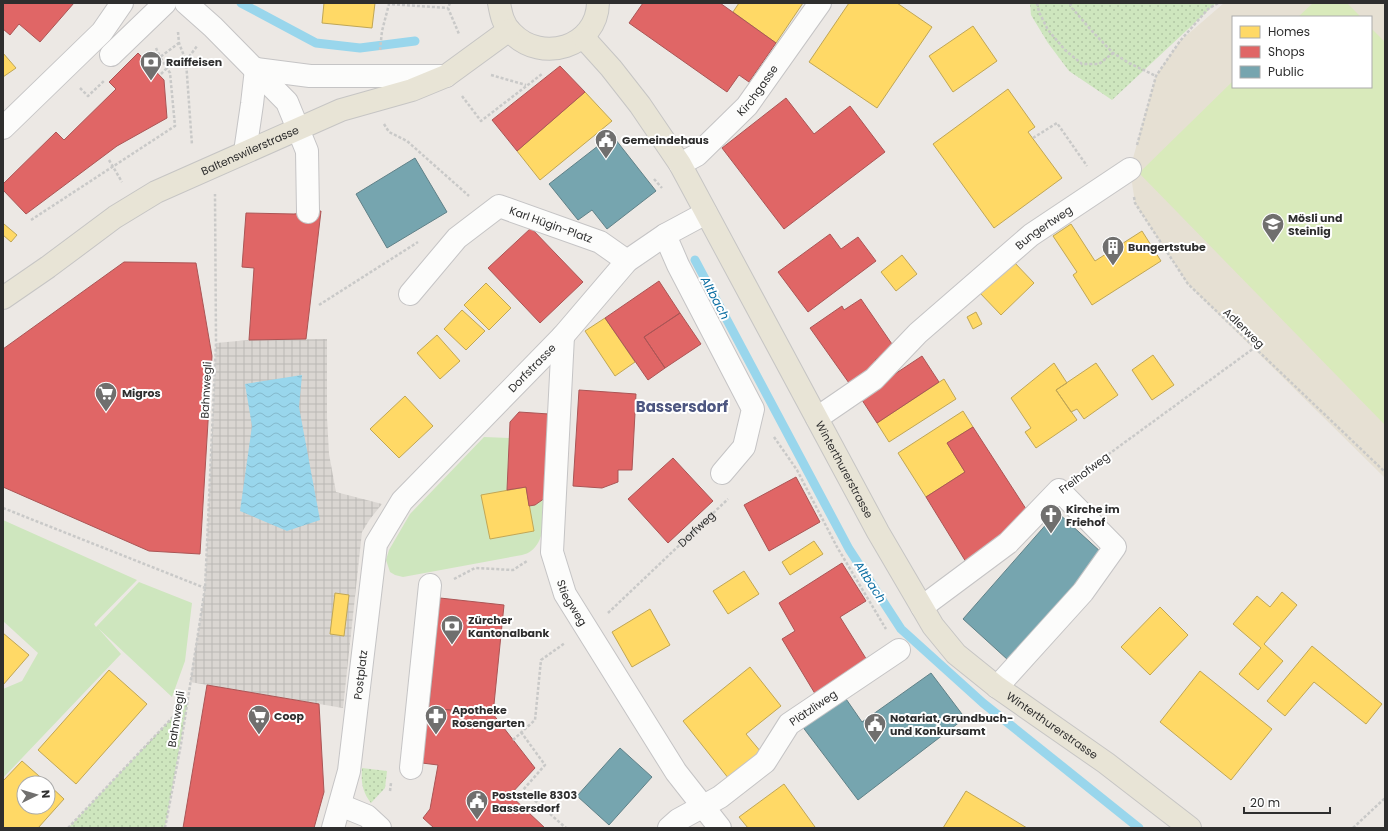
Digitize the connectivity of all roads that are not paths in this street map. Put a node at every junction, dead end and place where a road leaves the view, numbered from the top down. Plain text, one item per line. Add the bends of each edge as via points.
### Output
1 (122, 3) edge
2 (146, 3) edge
3 (165, 3) edge
4 (186, 3) edge
5 (499, 3) edge
6 (598, 3) edge
7 (820, 3) edge
8 (509, 30) junction
9 (582, 37) junction
10 (256, 69) junction
11 (446, 76) junction
12 (3, 128) edge
13 (298, 128) junction
14 (245, 152) junction
15 (680, 164) junction
16 (1130, 169) road end
17 (308, 212) dead end
18 (706, 213) junction
19 (666, 235) junction
20 (627, 261) junction
21 (410, 294) dead end
22 (3, 298) edge
23 (563, 336) junction
24 (816, 418) junction
25 (722, 473) road end
26 (376, 544) joint
27 (430, 586) road end
28 (922, 607) junction
29 (899, 650) road end
30 (997, 687) junction
31 (410, 768) dead end
32 (340, 804) junction
33 (702, 806) junction
34 (332, 828) edge
35 (380, 828) edge
36 (669, 828) edge
37 (720, 828) edge
38 (1190, 828) edge

1 - 12 street via 102,32
2 - 3 street via 118,48
4 - 10 street
5 - 8 main road via 502,20
6 - 9 main road via 592,24
7 - 15 street, Kirchgasse via 747,106 697,155
8 - 9 main road via 524,43 539,49 554,50 570,45
8 - 11 main road, Baltenswilerstrasse
9 - 15 main road, Winterthurerstrasse via 640,105
10 - 11 street via 310,76
10 - 13 street via 287,102
10 - 14 street
11 - 13 main road, Baltenswilerstrasse via 412,90 341,110
13 - 14 main road, Baltenswilerstrasse
13 - 17 street via 308,156
14 - 22 main road, Baltenswilerstrasse via 156,192 115,217
15 - 18 main road, Winterthurerstrasse
16 - 24 street, Bungertweg via 1031,236 918,333 874,379
18 - 19 street, Dorfstrasse
18 - 24 main road, Winterthurerstrasse
19 - 20 street, Dorfstrasse
19 - 25 street via 678,265 753,410 744,447
20 - 21 street, Karl Hügin-Platz via 600,242 499,206 457,238
20 - 23 street, Dorfstrasse
23 - 26 street, Dorfstrasse via 402,501
23 - 33 street, Stiegweg via 552,552 565,594 676,772
24 - 28 main road, Winterthurerstrasse
26 - 32 street, Postplatz via 350,770
27 - 31 street
28 - 30 main road, Winterthurerstrasse via 933,626 956,654
28 - 30 street, Freihofweg via 1008,543 1059,490 1115,547 1083,592
29 - 33 street, Plätzliweg via 789,724 765,762 720,797
30 - 38 main road, Winterthurerstrasse via 1106,762
32 - 34 street, Postplatz
32 - 35 street via 367,816
33 - 36 street, Plätzliweg
33 - 37 street, Stiegweg

